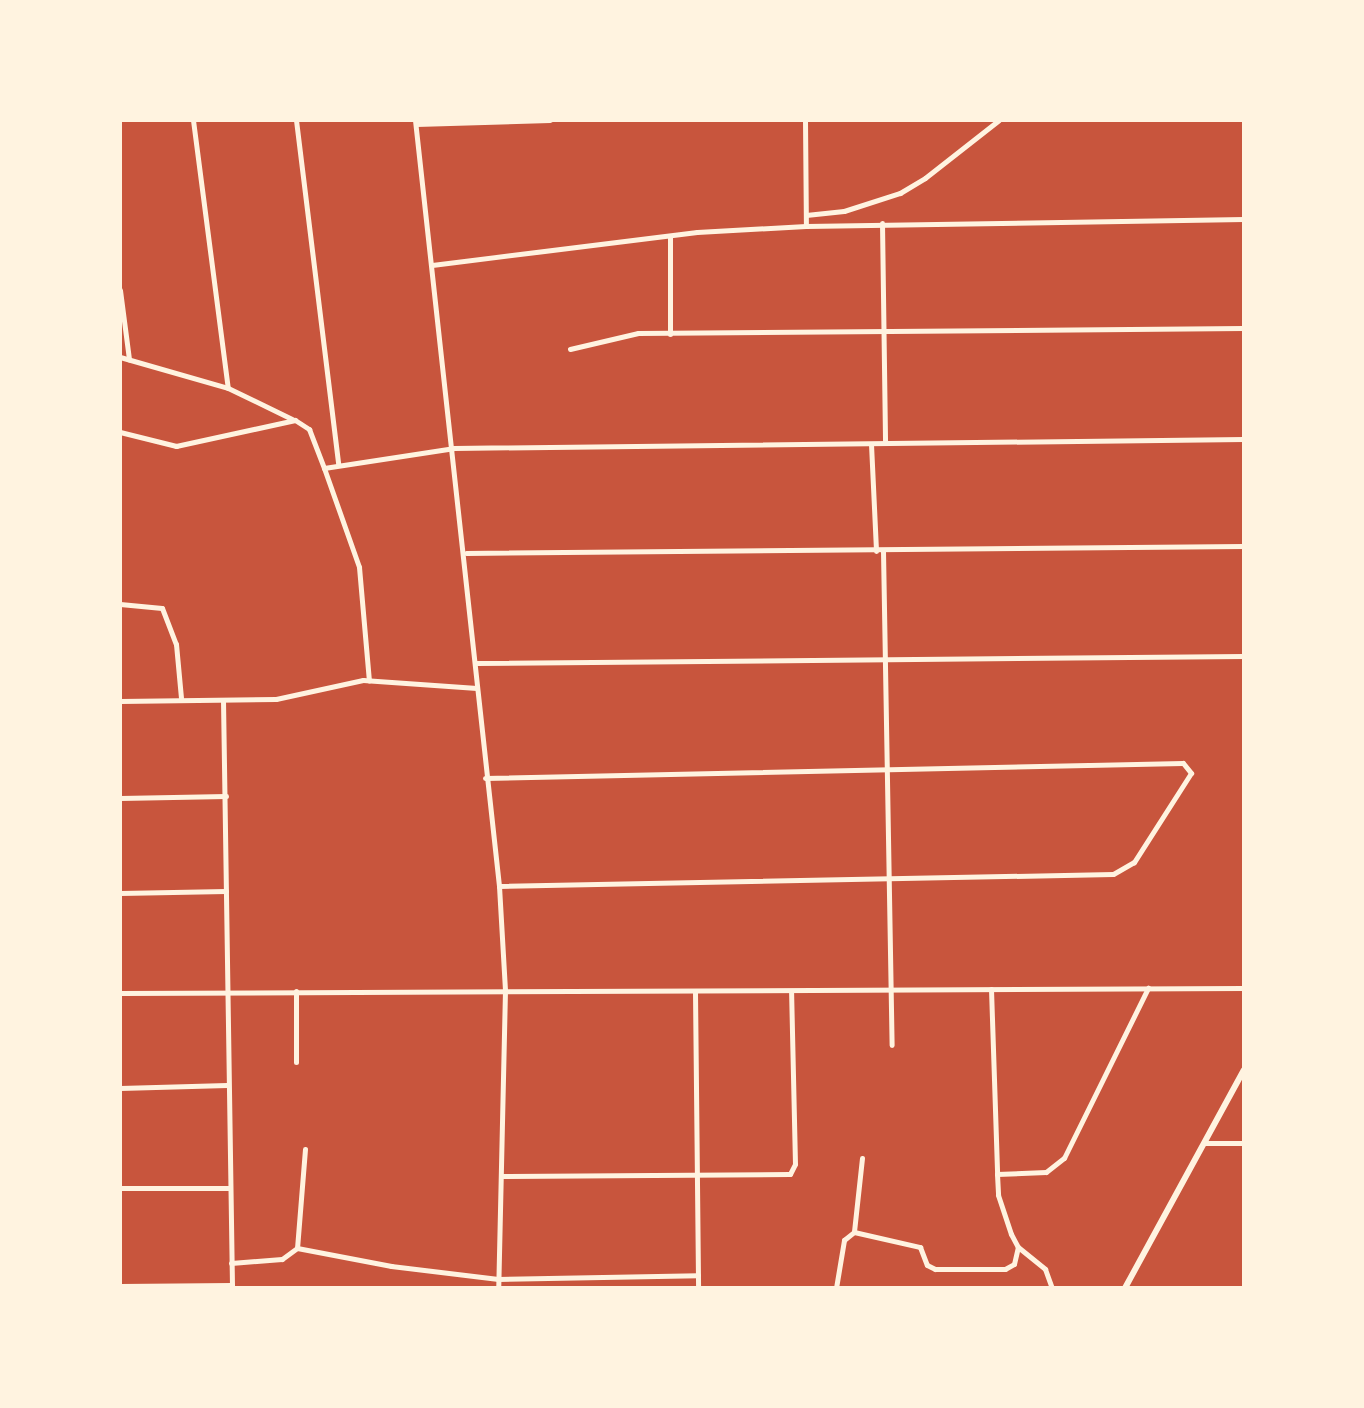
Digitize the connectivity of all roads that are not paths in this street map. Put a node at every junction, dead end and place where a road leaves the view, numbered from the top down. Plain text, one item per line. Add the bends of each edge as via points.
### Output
1 (193, 120) edge
2 (296, 120) edge
3 (550, 120) edge
4 (805, 120) edge
5 (999, 120) edge
6 (416, 122) edge
7 (806, 215) junction
8 (1244, 219) edge
9 (882, 223) junction
10 (806, 226) junction
11 (670, 235) junction
12 (432, 264) junction
13 (120, 290) edge
14 (1244, 328) edge
15 (670, 334) junction
16 (883, 334) junction
17 (570, 349) dead end
18 (120, 357) edge
19 (129, 359) junction
20 (228, 388) junction
21 (295, 420) junction
22 (120, 432) edge
23 (1244, 439) edge
24 (885, 443) junction
25 (871, 444) junction
26 (454, 448) junction
27 (338, 464) junction
28 (324, 468) junction
29 (1244, 546) edge
30 (879, 551) junction
31 (466, 553) junction
32 (120, 604) edge
33 (1244, 656) edge
34 (886, 661) junction
35 (476, 663) junction
36 (369, 680) junction
37 (477, 688) junction
38 (181, 698) junction
39 (120, 700) edge
40 (223, 700) junction
41 (889, 771) junction
42 (485, 778) junction
43 (226, 796) junction
44 (120, 798) edge
45 (890, 878) junction
46 (499, 886) junction
47 (226, 891) junction
48 (120, 892) edge
49 (1150, 986) junction
50 (1244, 988) edge
51 (991, 989) junction
52 (506, 990) junction
53 (892, 990) junction
54 (227, 991) junction
55 (296, 991) junction
56 (791, 991) junction
57 (120, 992) edge
58 (695, 992) junction
59 (892, 1046) dead end
60 (296, 1062) dead end
61 (1244, 1070) edge
62 (226, 1085) junction
63 (120, 1088) edge
64 (1204, 1143) junction
65 (1244, 1143) edge
66 (305, 1149) dead end
67 (862, 1158) dead end
68 (997, 1174) junction
69 (504, 1176) junction
70 (696, 1176) junction
71 (120, 1188) edge
72 (230, 1188) junction
73 (854, 1232) junction
74 (1018, 1247) junction
75 (297, 1248) junction
76 (232, 1263) junction
77 (698, 1274) junction
78 (498, 1279) junction
79 (120, 1286) edge
80 (232, 1286) edge
81 (498, 1288) edge
82 (698, 1288) edge
83 (836, 1288) edge
84 (1052, 1288) edge
85 (1125, 1288) edge

1 - 20 street
2 - 27 street
3 - 6 street
4 - 7 street
5 - 7 street via 900,193
6 - 12 street
7 - 10 street
8 - 9 street
9 - 10 street
9 - 16 street
10 - 11 street
11 - 12 street
11 - 15 street
12 - 26 street
13 - 19 street
14 - 16 street
15 - 16 street
15 - 17 street via 638,333
16 - 24 street
18 - 19 street
19 - 20 street
20 - 21 street
21 - 22 street via 176,446
21 - 28 street via 309,428
23 - 24 street
24 - 25 street
25 - 26 street
25 - 30 street
26 - 27 street
26 - 31 street
27 - 28 street
28 - 36 street via 359,567
29 - 30 street
30 - 31 street
30 - 34 street
31 - 35 street
32 - 38 street via 162,608 176,644
33 - 34 street
34 - 35 street
34 - 41 street
35 - 37 street
36 - 37 street
36 - 40 street via 276,700
37 - 42 street
38 - 39 street
38 - 40 street
40 - 43 street
41 - 42 street
41 - 45 street
41 - 45 street via 1183,762 1191,773 1134,862 1120,872
42 - 46 street
43 - 44 street
43 - 47 street
45 - 46 street
45 - 53 street
46 - 52 street
47 - 48 street
47 - 54 street
49 - 50 street
49 - 51 street
49 - 68 street via 1059,1165 1046,1172
51 - 53 street
51 - 68 street
52 - 55 street
52 - 58 street
52 - 69 street
53 - 56 street
53 - 59 street
54 - 55 street
54 - 57 street
54 - 62 street
55 - 60 street
56 - 58 street
56 - 70 street via 792,1172
58 - 70 street
61 - 64 main road
62 - 63 street
62 - 72 street
64 - 65 street
64 - 85 main road
66 - 75 street
67 - 73 street
68 - 74 street
69 - 70 street
69 - 78 street
70 - 77 street
71 - 72 street
72 - 76 street
73 - 74 street via 920,1247 926,1265 935,1269 1005,1268 1014,1264
73 - 83 street via 844,1240
74 - 84 street via 1042,1266
75 - 76 street via 282,1259
75 - 78 street
76 - 80 street
77 - 78 street
77 - 82 street
78 - 81 street
79 - 80 street

